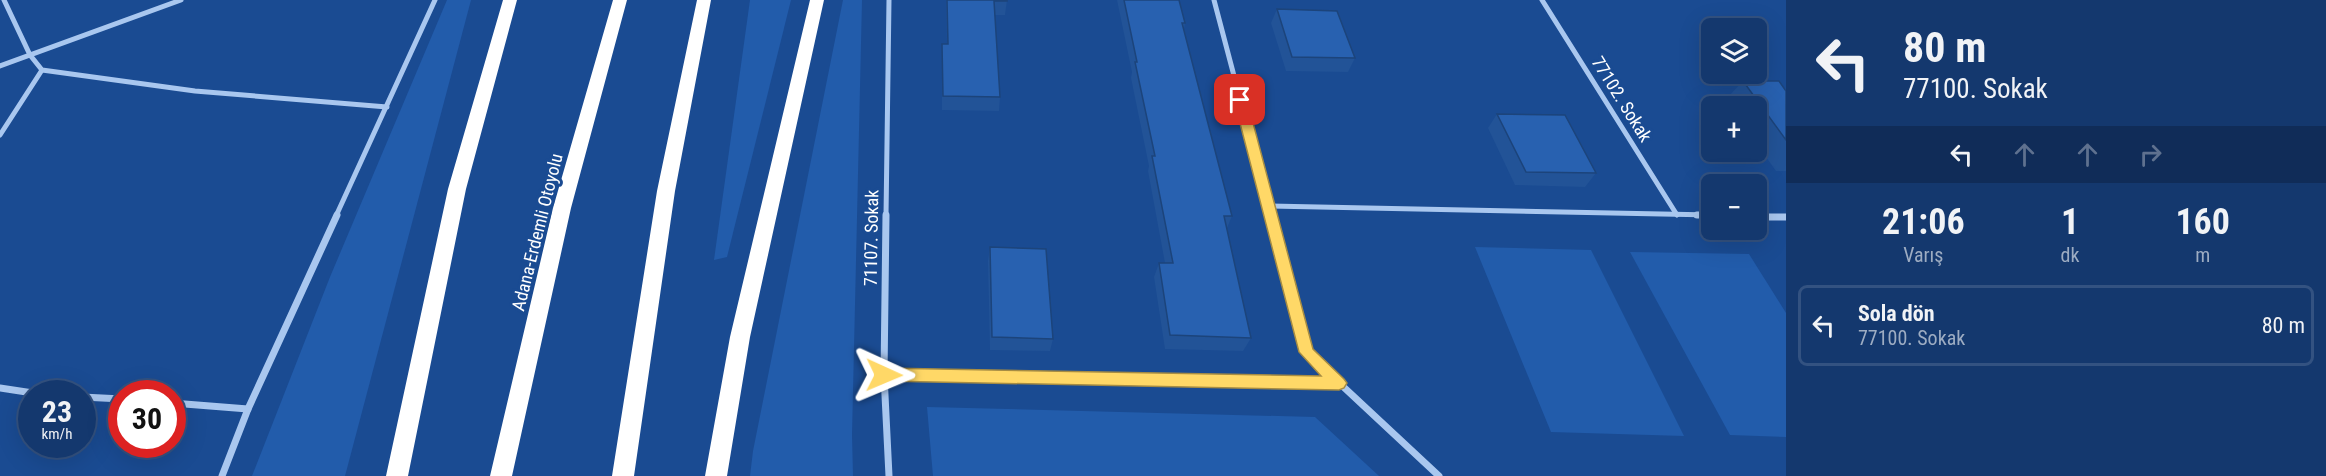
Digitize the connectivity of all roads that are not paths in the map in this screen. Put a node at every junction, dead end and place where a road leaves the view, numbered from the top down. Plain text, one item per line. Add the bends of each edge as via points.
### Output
1 (4, 0) edge
2 (181, 0) edge
3 (435, 0) edge
4 (510, 0) edge
5 (620, 0) edge
6 (704, 0) edge
7 (817, 0) edge
8 (889, 0) edge
9 (1214, 0) edge
10 (1542, 0) edge
11 (30, 56) junction
12 (0, 66) edge
13 (42, 70) junction
14 (387, 107) junction
15 (0, 135) edge
16 (1269, 206) junction
17 (1677, 214) junction
18 (1701, 215) edge
19 (1767, 217) edge
20 (1786, 217) edge
21 (884, 375) junction
22 (1339, 383) junction
23 (0, 388) edge
24 (18, 391) edge
25 (186, 404) edge
26 (248, 409) junction
27 (222, 476) edge
28 (397, 476) edge
29 (501, 476) edge
30 (623, 476) edge
31 (716, 476) edge
32 (889, 476) edge
33 (1439, 476) edge

1 - 11 street
2 - 11 street
3 - 14 street
4 - 28 highway via 457,189
5 - 29 highway, Adana-Erdemli Otoyolu via 562,208
6 - 30 highway via 666,191
7 - 31 highway via 741,337
8 - 21 street, 71107. Sokak
9 - 16 street
10 - 17 street, 77102. Sokak
11 - 12 street
11 - 13 street
13 - 14 street via 195,91
13 - 15 street
14 - 26 street
16 - 17 street
16 - 22 street via 1306,352
17 - 18 street
19 - 20 street
21 - 22 street
21 - 32 street, 71107. Sokak
22 - 33 street
23 - 24 street
25 - 26 street
26 - 27 street

